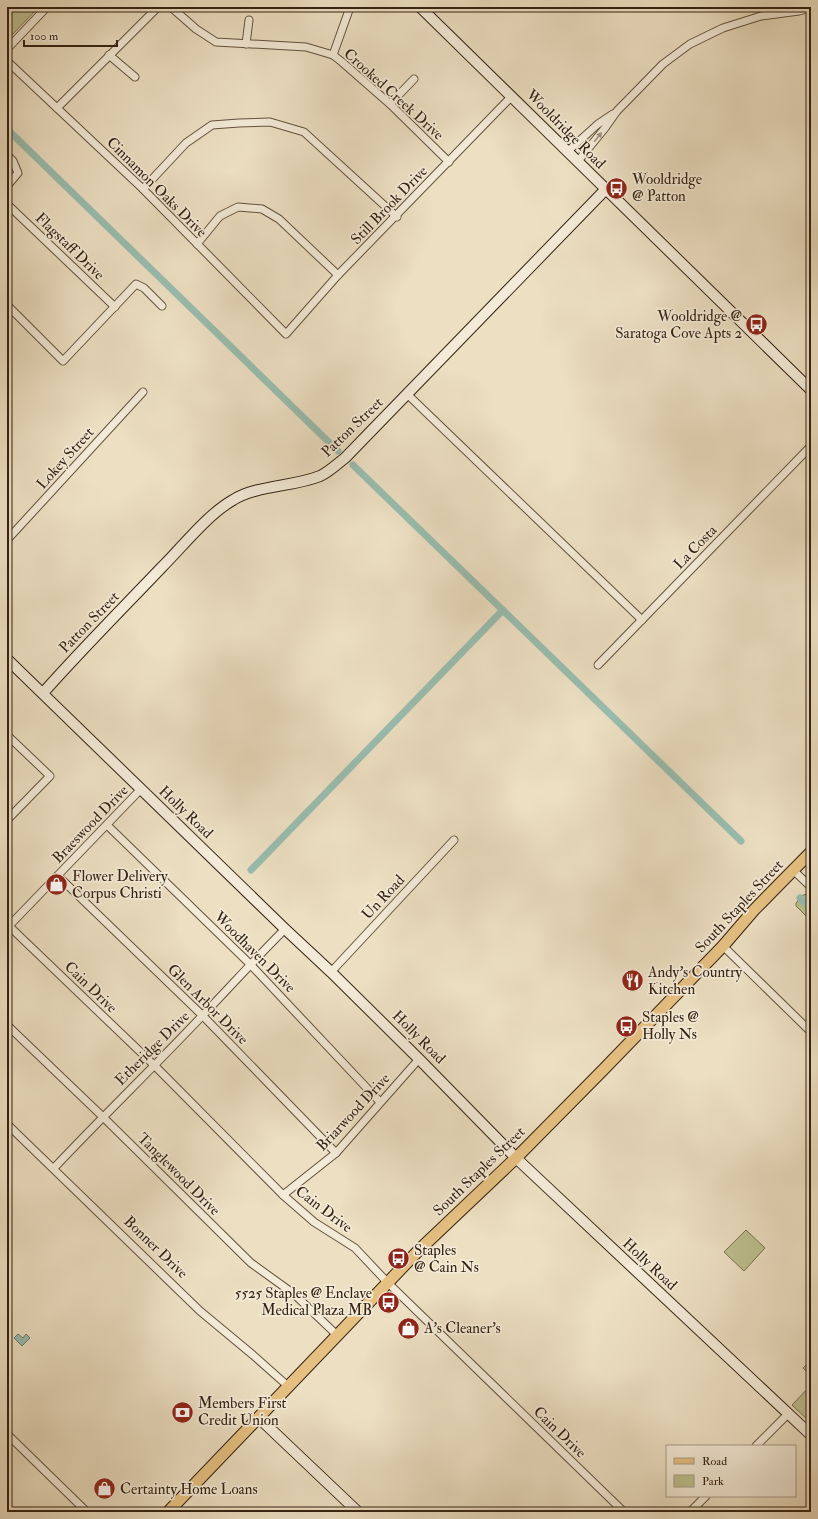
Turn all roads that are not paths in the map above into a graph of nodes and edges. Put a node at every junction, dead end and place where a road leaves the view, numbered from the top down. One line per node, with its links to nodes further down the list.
1 (47, 7): 11 (street)
2 (158, 7): 13 (street)
3 (171, 7): 10 (street, Crooked Creek Drive)
4 (420, 7): 17 (main road, Wooldridge Road)
5 (811, 8): 7 (street)
6 (349, 10): 12 (street)
7 (799, 11): 8 (street); 20 (street)
8 (811, 12)
9 (249, 20): 10 (street)
10 (246, 44): 12 (street, Crooked Creek Drive)
11 (7, 49)
12 (332, 55): 18 (street, Crooked Creek Drive)
13 (109, 56): 15 (street); 19 (street)
14 (7, 61): 19 (street, Cinnamon Oaks Drive)
15 (135, 77)
16 (414, 79): 18 (street)
17 (512, 96): 21 (main road, Wooldridge Road); 24 (street, Still Brook Drive)
18 (390, 104): 24 (street, Crooked Creek Drive)
19 (57, 108): 26 (street, Cinnamon Oaks Drive)
20 (617, 111): 21 (street); 23 (street, one-way to 20)
21 (568, 151): 23 (main road, Wooldridge Road)
22 (7, 155): 25 (street)
23 (578, 161): 27 (main road, Wooldridge Road)
24 (449, 162): 29 (street, Still Brook Drive)
25 (7, 186)
26 (143, 189): 29 (street); 30 (street, Cinnamon Oaks Drive)
27 (605, 190): 36 (main road, Wooldridge Road); 38 (main road, Patton Street)
28 (7, 204): 34 (street, Flagstaff Drive)
29 (397, 216): 31 (street, Still Brook Drive)
30 (197, 244): 31 (street); 35 (street, Cinnamon Oaks Drive)
31 (338, 275): 35 (street, Still Brook Drive)
32 (7, 305): 34 (street)
33 (162, 306): 34 (street)
34 (115, 307)
35 (286, 334)
36 (811, 390)
37 (142, 392): 40 (street, Lokey Street)
38 (407, 394): 41 (street); 44 (main road, Patton Street)
39 (811, 446): 41 (street, La Costa)
40 (7, 540)
41 (642, 620): 43 (street, La Costa)
42 (7, 659): 44 (main road, Holly Road)
43 (598, 665)
44 (43, 693): 46 (main road, Holly Road)
45 (7, 735): 47 (street)
46 (141, 789): 48 (street, Braeswood Drive); 55 (main road, Holly Road)
47 (7, 820)
48 (107, 825): 52 (street, Braeswood Drive); 57 (street, Woodhaven Drive)
49 (454, 840): 58 (street, Un Road)
50 (811, 852): 51 (main road, South Staples Street)
51 (793, 870): 53 (street); 56 (main road, South Staples Street)
52 (58, 876): 54 (street, Braeswood Drive); 59 (street, Glen Arbor Drive)
53 (811, 886)
54 (8, 927): 63 (street, Cain Drive)
55 (285, 930): 57 (street, Etheridge Drive); 58 (main road, Holly Road)
56 (723, 946): 61 (street); 68 (main road, South Staples Street)
57 (250, 964): 59 (street, Etheridge Drive); 64 (street, Woodhaven Drive)
58 (331, 972): 62 (main road, Holly Road)
59 (203, 1016): 63 (street, Etheridge Drive); 67 (street, Glen Arbor Drive)
60 (7, 1026): 65 (street, Tanglewood Drive)
61 (811, 1032)
62 (419, 1059): 64 (street, Briarwood Drive); 68 (main road, Holly Road)
63 (154, 1065): 65 (street, Etheridge Drive); 70 (street, Cain Drive)
64 (380, 1102): 67 (street, Briarwood Drive)
65 (102, 1116): 69 (street, Etheridge Drive); 72 (street, Tanglewood Drive)
66 (7, 1124): 69 (street, Bonner Drive)
67 (336, 1153): 70 (street, Briarwood Drive)
68 (516, 1158): 71 (main road, South Staples Street); 74 (main road, Holly Road)
69 (54, 1168): 73 (street, Bonner Drive)
70 (283, 1195): 71 (street, Cain Drive)
71 (388, 1283): 72 (main road, South Staples Street); 83 (street, Cain Drive)
72 (338, 1336): 73 (main road, South Staples Street)
73 (289, 1387): 75 (main road, South Staples Street)
74 (788, 1414): 77 (main road, Holly Road); 78 (street)
75 (259, 1418): 81 (main road, South Staples Street); 82 (main road)
76 (7, 1434): 80 (street)
77 (811, 1435)
78 (757, 1445)
79 (705, 1497): 84 (street)
80 (88, 1512)
81 (168, 1512)
82 (358, 1512)
83 (624, 1512)
84 (690, 1512)

